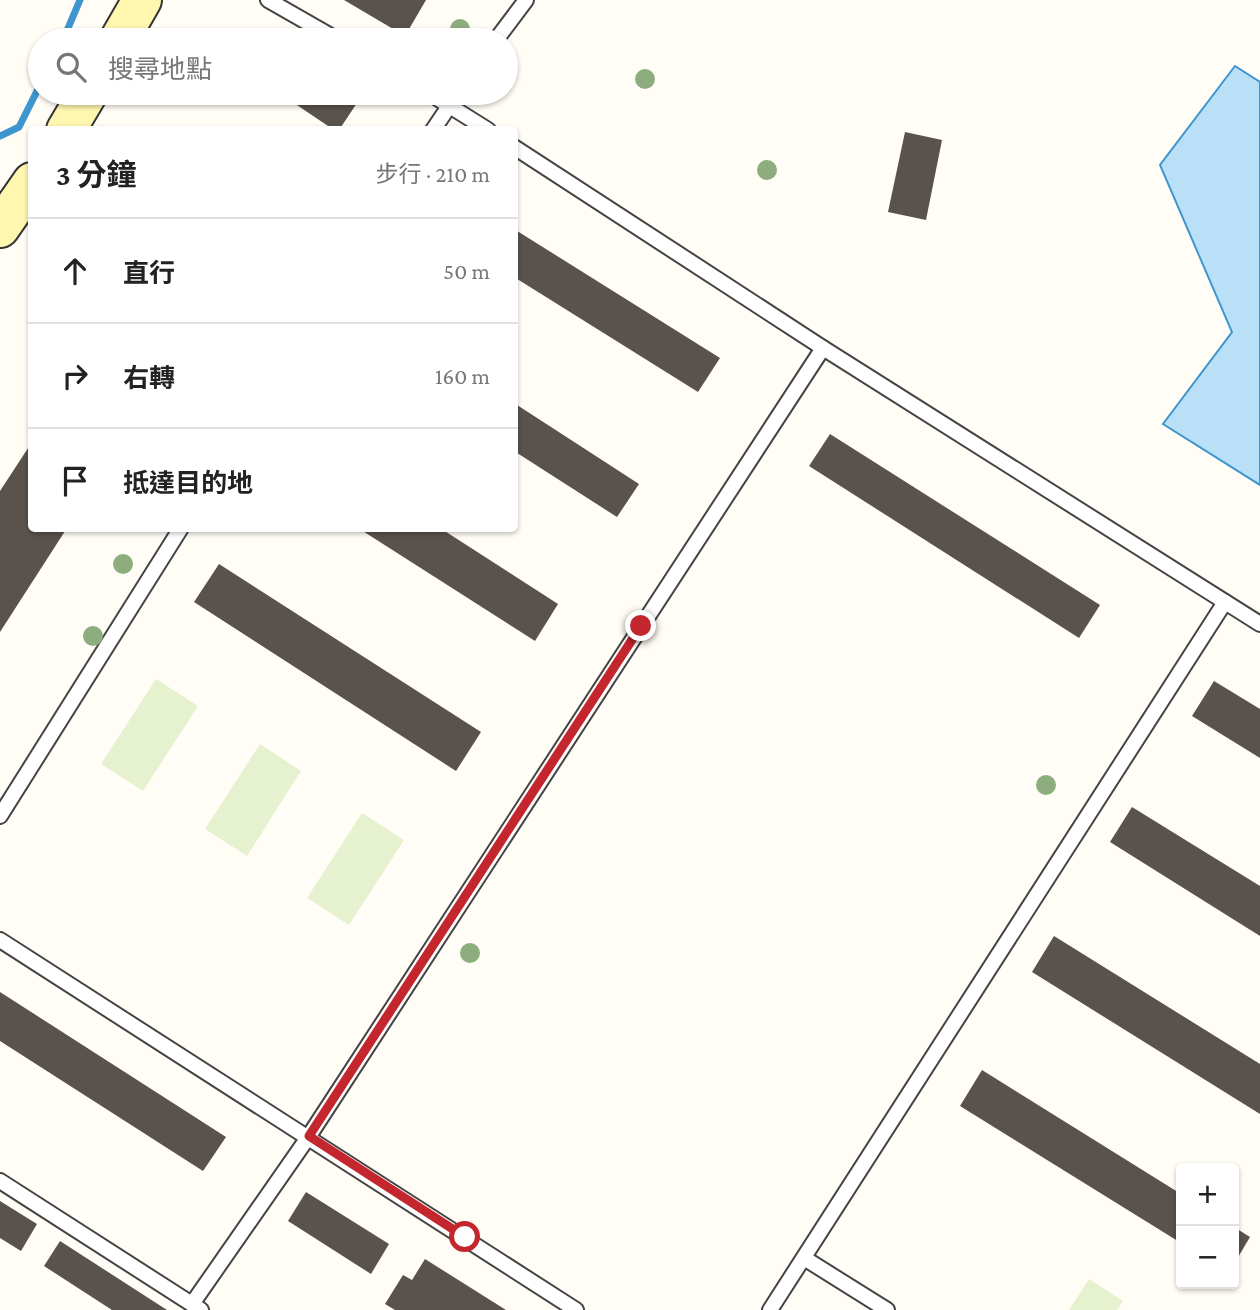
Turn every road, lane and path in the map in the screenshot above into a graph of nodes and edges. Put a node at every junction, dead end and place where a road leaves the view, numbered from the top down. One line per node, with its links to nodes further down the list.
1 (142, 0): 4 (main road)
2 (268, 0): 5 (lane)
3 (526, 0): 6 (lane)
4 (125, 28)
5 (317, 28)
6 (505, 28)
7 (81, 105): 10 (main road)
8 (450, 105): 11 (lane)
9 (461, 105): 12 (lane)
10 (68, 126)
11 (436, 126)
12 (484, 126)
13 (518, 150): 14 (lane)
14 (823, 348): 16 (lane); 20 (lane)
15 (178, 532): 18 (lane)
16 (1225, 602): 17 (lane); 22 (lane)
17 (1260, 624)
18 (0, 816)
19 (0, 940): 20 (lane)
20 (309, 1136): 23 (lane); 24 (lane)
21 (0, 1181): 23 (lane)
22 (804, 1258): 25 (lane); 26 (lane)
23 (197, 1307)
24 (576, 1310)
25 (770, 1310)
26 (887, 1310)

